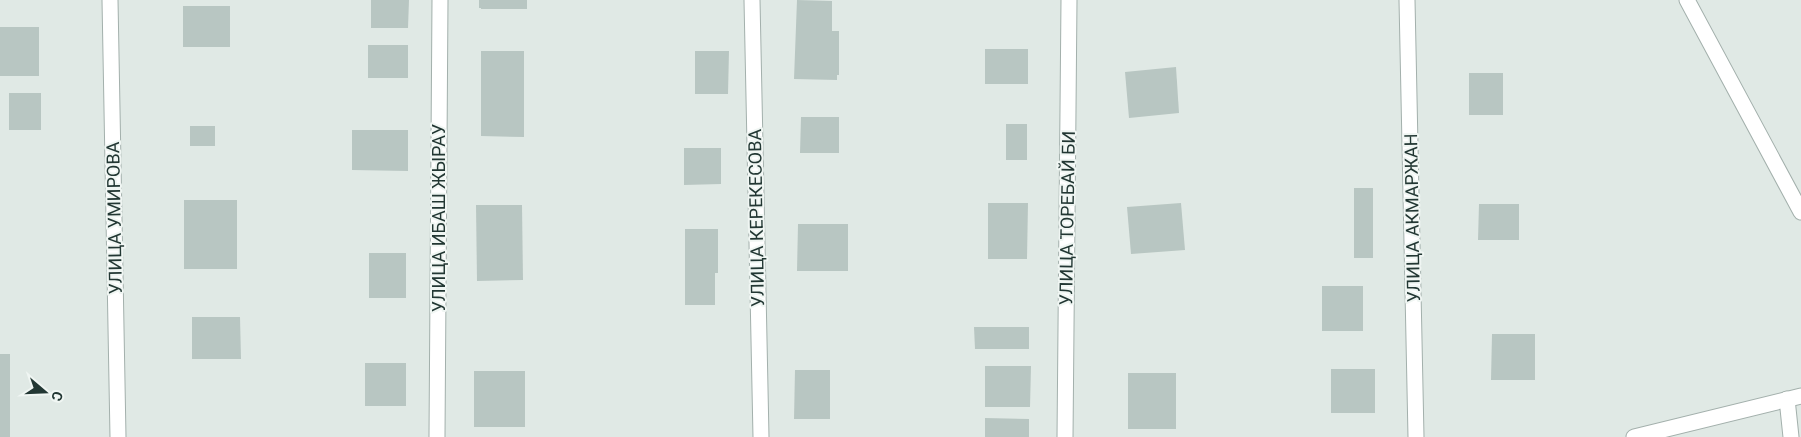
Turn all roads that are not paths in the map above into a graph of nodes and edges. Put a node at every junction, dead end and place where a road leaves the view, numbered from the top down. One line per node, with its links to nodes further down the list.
1 (110, 0): 9 (street, УЛИЦА УМИРОВА)
2 (440, 0): 10 (street, УЛИЦА ИБАШ ЖЫРАУ)
3 (752, 0): 11 (street, УЛИЦА КЕРЕКЕСОВА)
4 (1069, 0): 12 (street, УЛИЦА ТОРЕБАЙ БИ)
5 (1407, 0): 13 (street, УЛИЦА АКМАРЖАН)
6 (1687, 0): 7 (street)
7 (1801, 212)
8 (1794, 398): 14 (street); 15 (street)
9 (118, 437)
10 (437, 437)
11 (761, 437)
12 (1065, 437)
13 (1416, 437)
14 (1634, 437)
15 (1791, 437)

